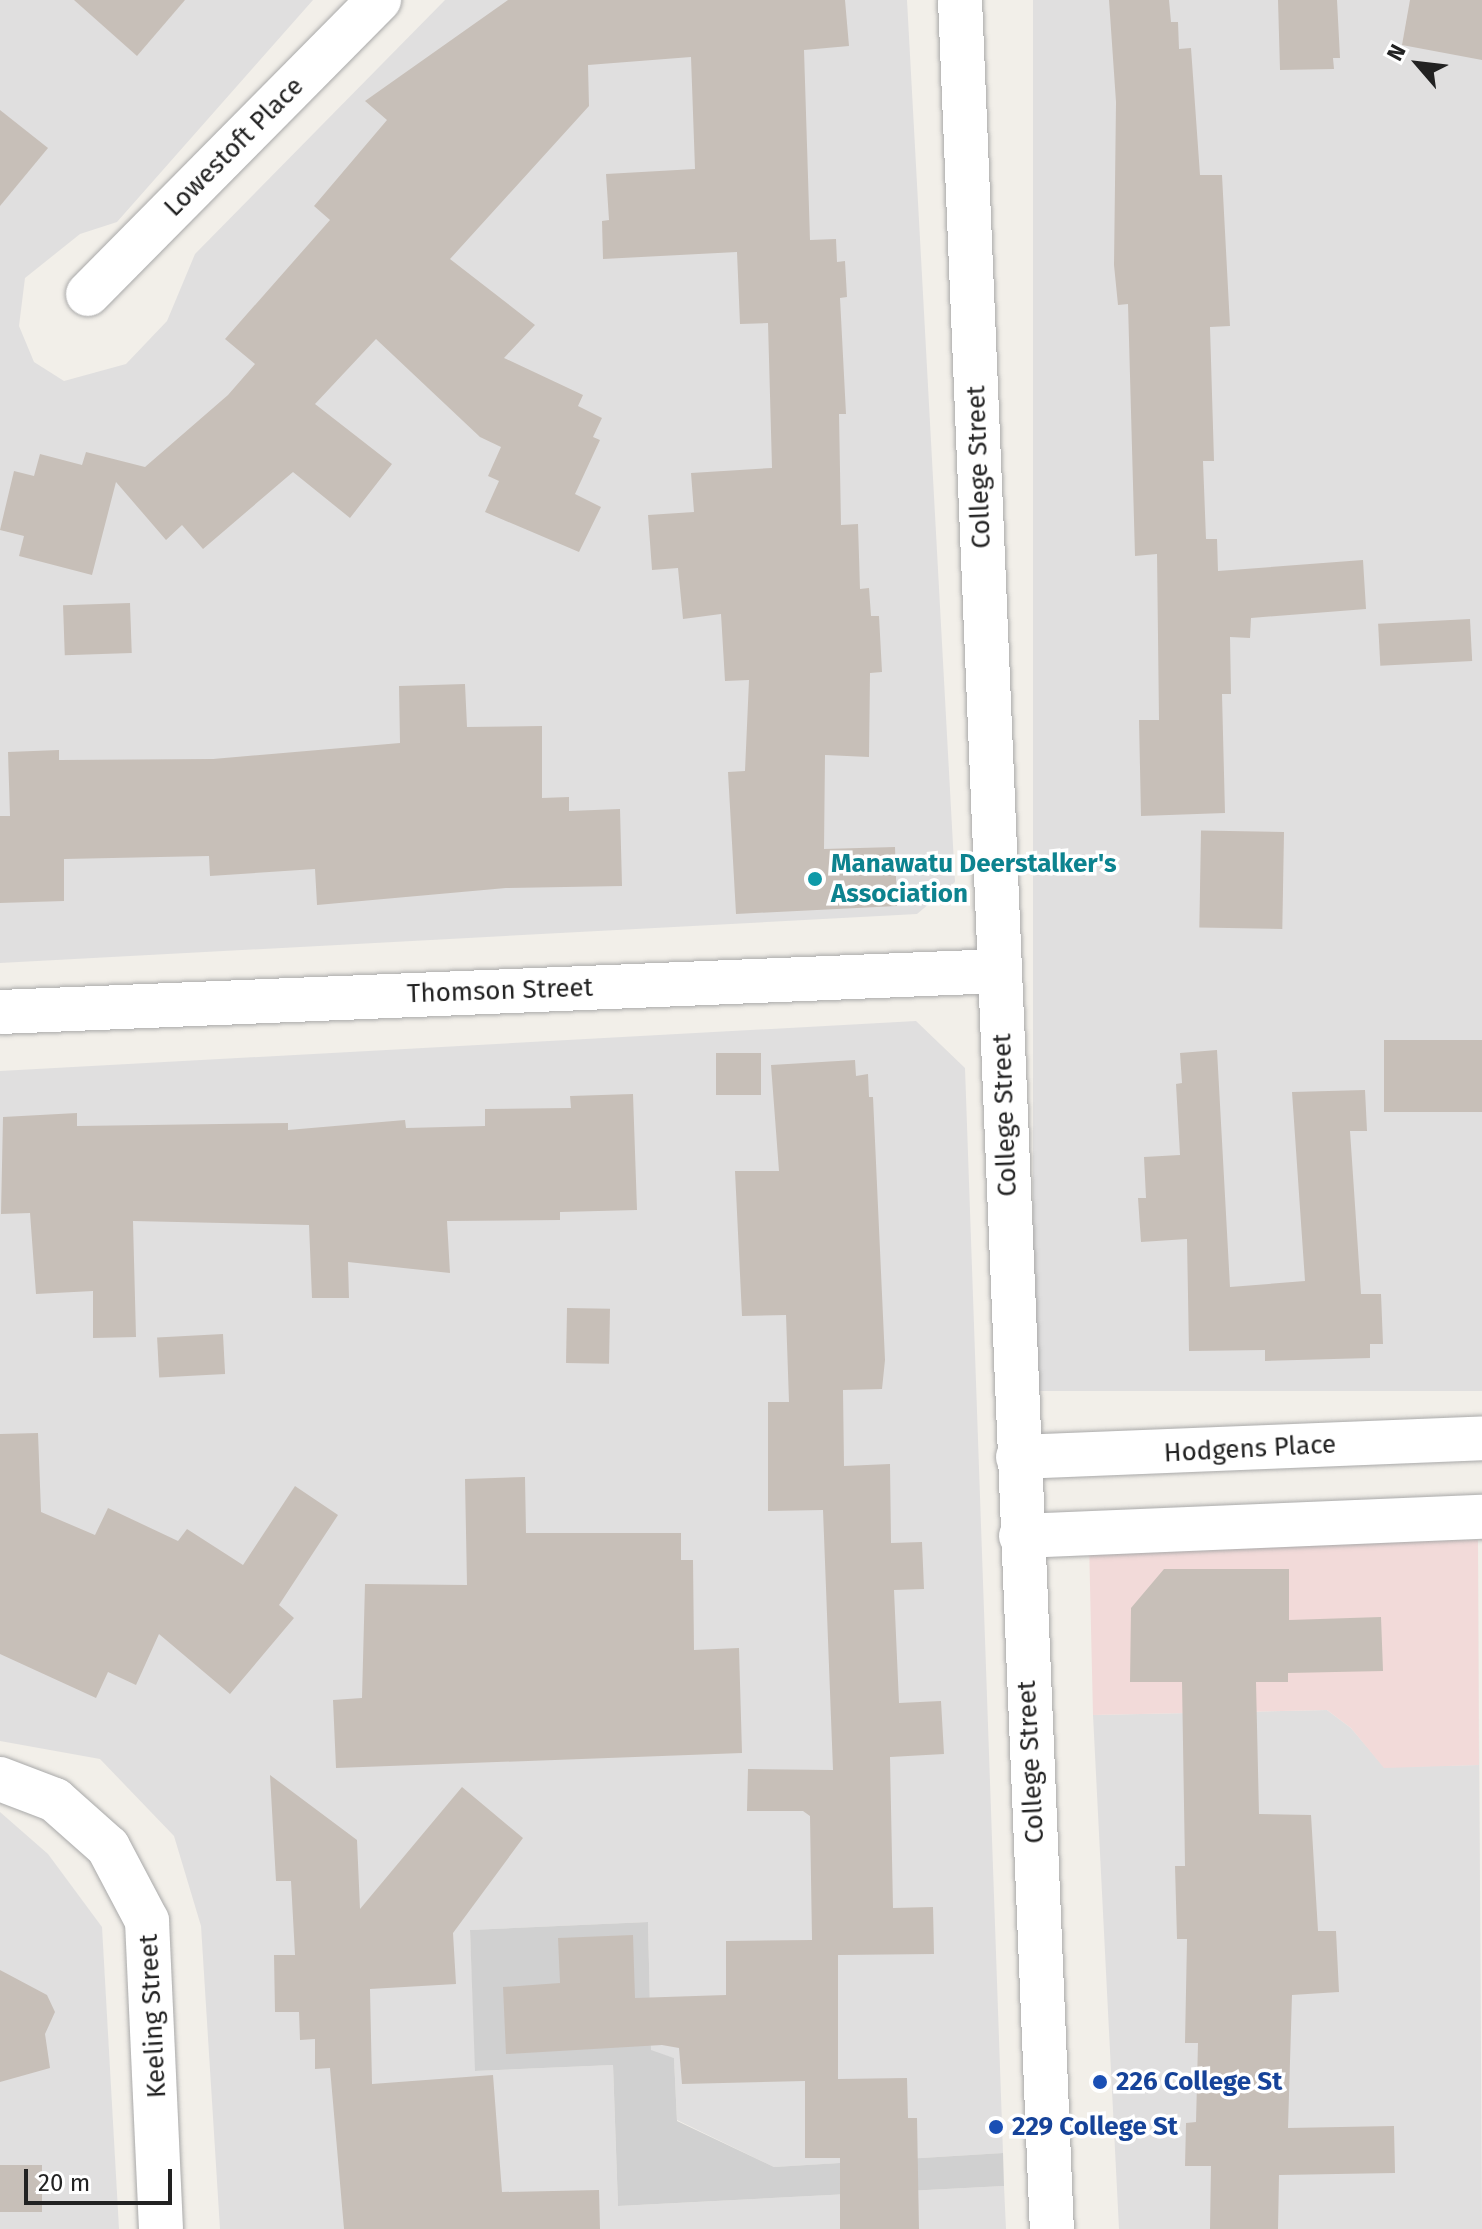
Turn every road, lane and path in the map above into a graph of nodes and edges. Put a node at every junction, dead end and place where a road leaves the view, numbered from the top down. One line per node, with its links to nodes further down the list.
1 (379, 0): 3 (street, Lowestoft Place)
2 (960, 0): 4 (street, College Street)
3 (88, 294)
4 (999, 971): 5 (street, Thomson Street); 7 (street, College Street)
5 (0, 1012)
6 (1482, 1438): 7 (street, Hodgens Place)
7 (1018, 1457): 9 (street, College Street)
8 (1482, 1517): 9 (street)
9 (1021, 1536): 12 (street, College Street)
10 (0, 1779): 11 (street, Keeling Street)
11 (161, 2229)
12 (1052, 2229)

